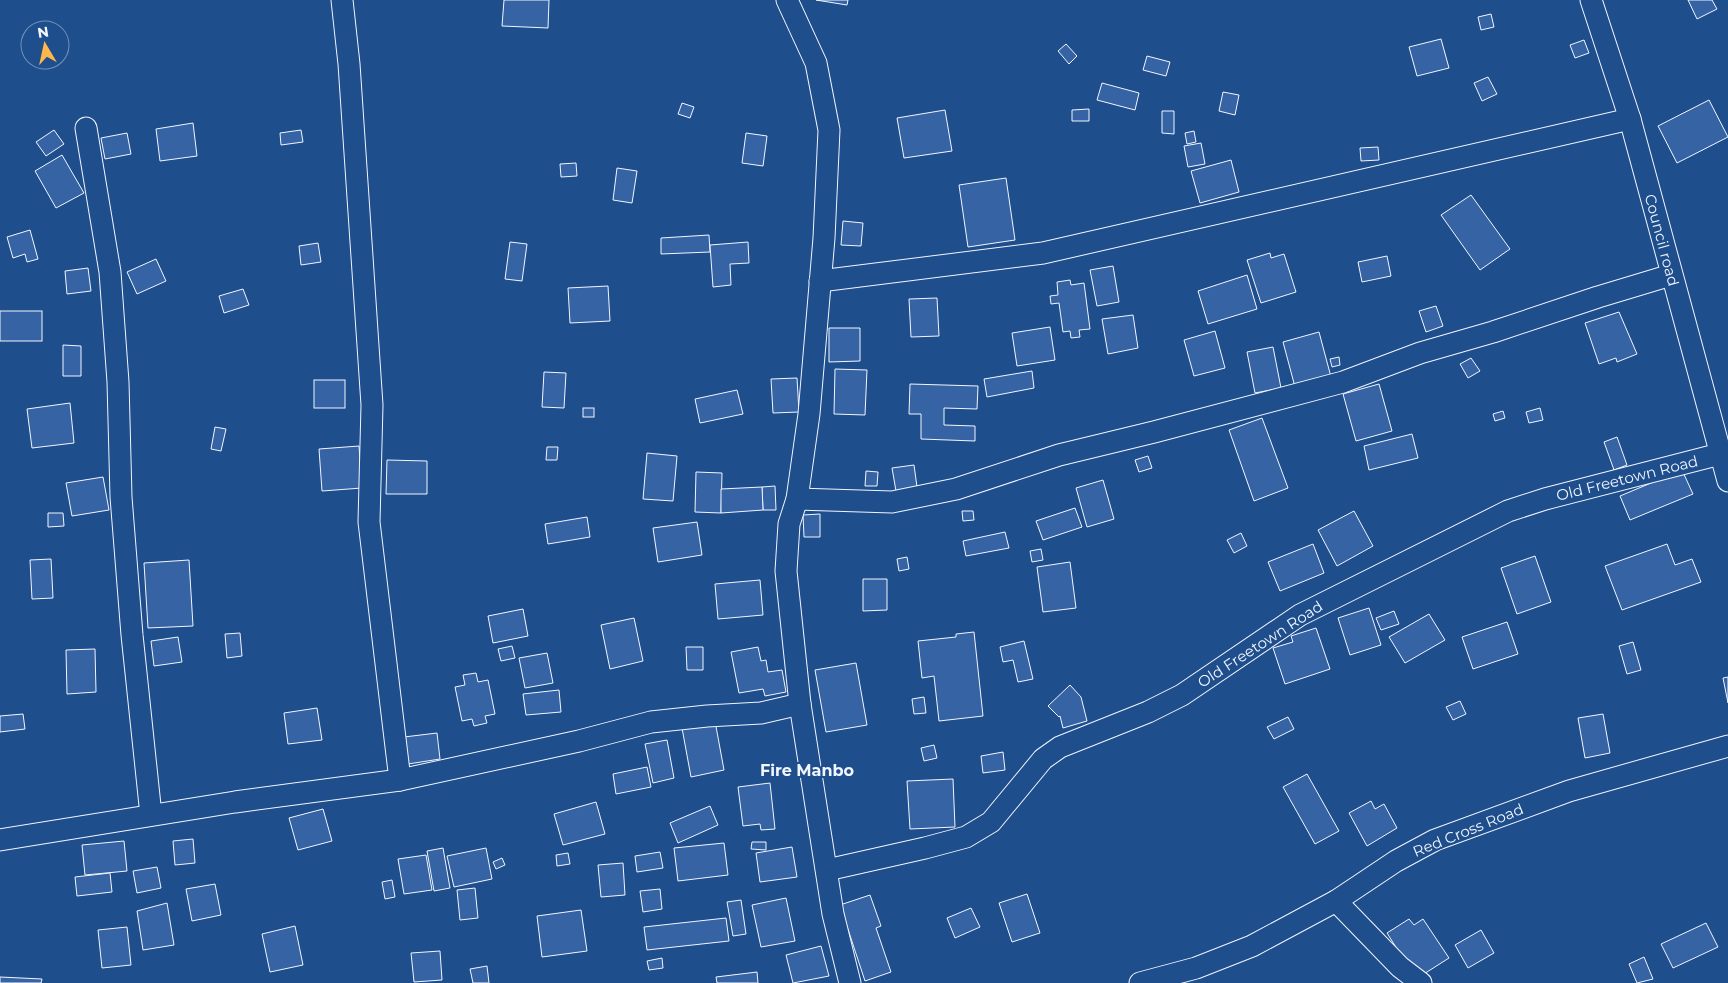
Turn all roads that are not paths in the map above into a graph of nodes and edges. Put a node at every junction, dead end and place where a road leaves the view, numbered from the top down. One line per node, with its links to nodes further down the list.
1 (342, 0): 13 (street)
2 (787, 0): 7 (street)
3 (1591, 0): 4 (street, Council road)
4 (1630, 119): 6 (street, Council road); 7 (street)
5 (86, 128): 14 (street)
6 (1671, 275): 8 (street, Council road); 10 (street)
7 (820, 281): 10 (street)
8 (1720, 454): 9 (street, Council road); 16 (street, Old Freetown Road)
9 (1728, 482)
10 (797, 499): 11 (street)
11 (800, 704): 13 (street); 16 (street)
12 (1728, 746): 17 (street, Red Cross Road)
13 (400, 780): 14 (street)
14 (152, 815): 15 (street)
15 (0, 840)
16 (827, 870): 18 (street)
17 (1336, 901): 19 (street, Red Cross Road); 20 (street)
18 (850, 983)
19 (1140, 983)
20 (1421, 983)

